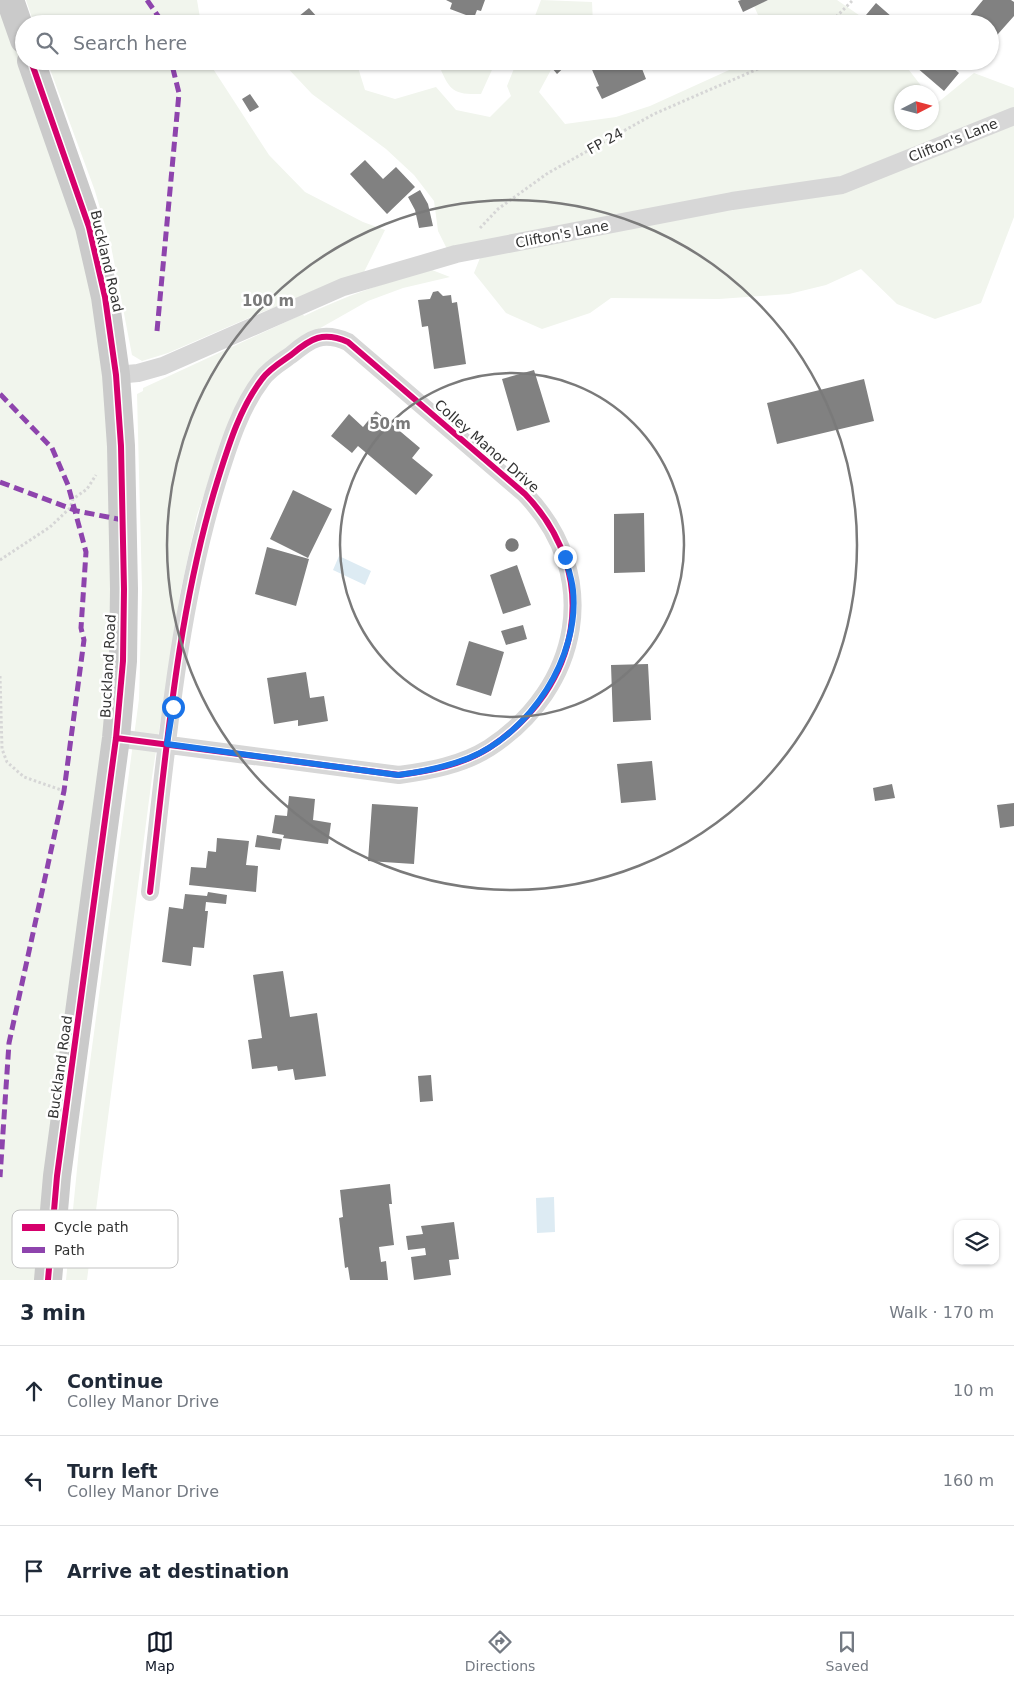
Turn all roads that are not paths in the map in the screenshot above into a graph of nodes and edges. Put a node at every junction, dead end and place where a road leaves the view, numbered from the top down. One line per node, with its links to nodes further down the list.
1 (10, 0): 2 (main road)
2 (15, 15)
3 (34, 70): 5 (main road, Buckland Road)
4 (1014, 116): 5 (street, Clifton's Lane)
5 (116, 375): 6 (main road, Buckland Road)
6 (116, 738): 7 (street, Colley Manor Drive); 9 (main road, Buckland Road)
7 (167, 744): 7 (street, Colley Manor Drive); 8 (street, Colley Manor Drive)
8 (150, 892)
9 (54, 1210)

